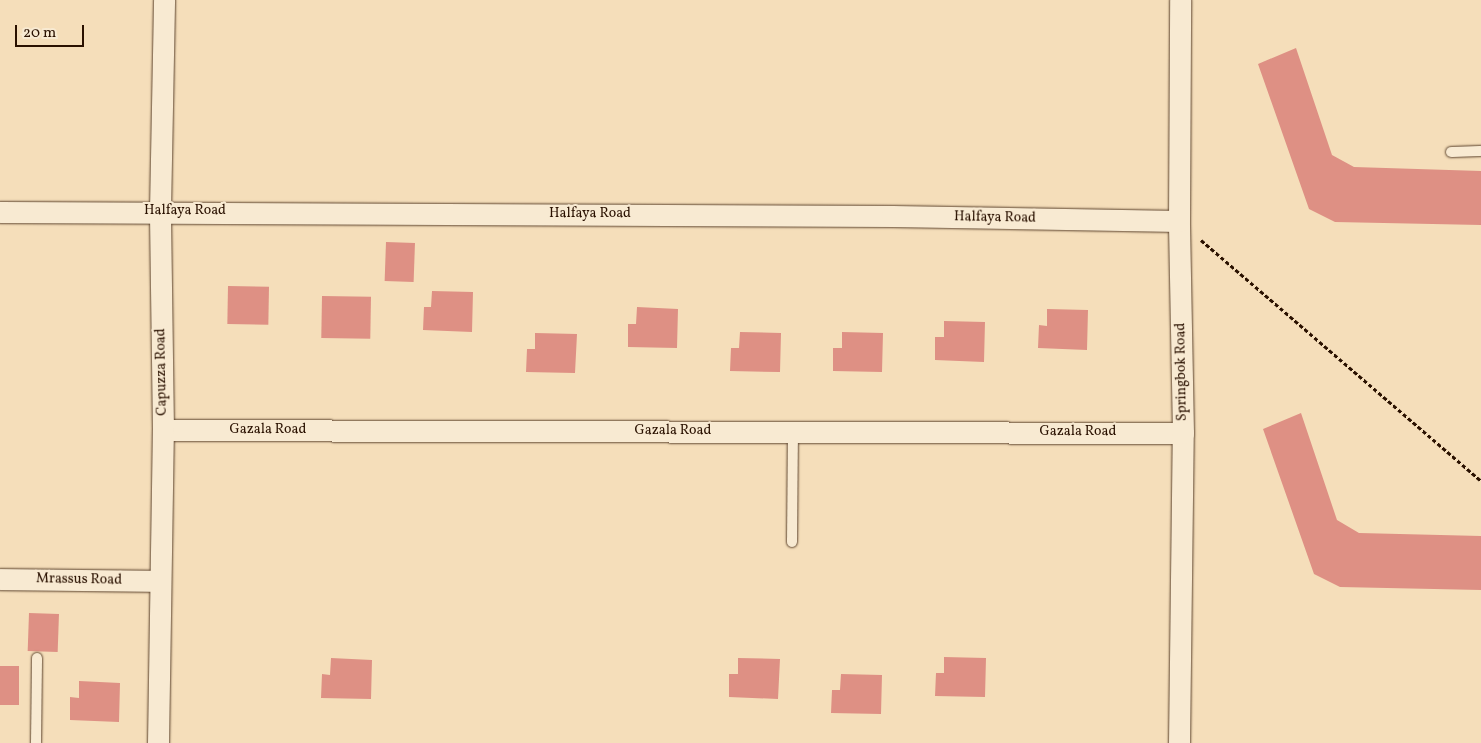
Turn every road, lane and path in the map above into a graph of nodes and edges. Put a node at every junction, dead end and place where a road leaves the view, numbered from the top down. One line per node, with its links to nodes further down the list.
1 (164, 0): 5 (street, Capuzza Road)
2 (1180, 0): 7 (street, Springbok Road)
3 (1481, 151): 4 (lane)
4 (1451, 152)
5 (160, 211): 6 (street, Halfaya Road); 7 (street, Halfaya Road); 8 (street, Capuzza Road)
6 (0, 212)
7 (1180, 221): 10 (street, Springbok Road); 11 (path)
8 (163, 430): 9 (street, Gazala Road); 14 (street, Capuzza Road)
9 (793, 432): 10 (street, Gazala Road); 12 (lane)
10 (1183, 433): 18 (street, Springbok Road)
11 (1481, 481)
12 (792, 542)
13 (0, 579): 14 (street, Mrassus Road)
14 (159, 581): 17 (street, Capuzza Road)
15 (37, 658): 16 (lane)
16 (36, 743)
17 (158, 743)
18 (1179, 743)

